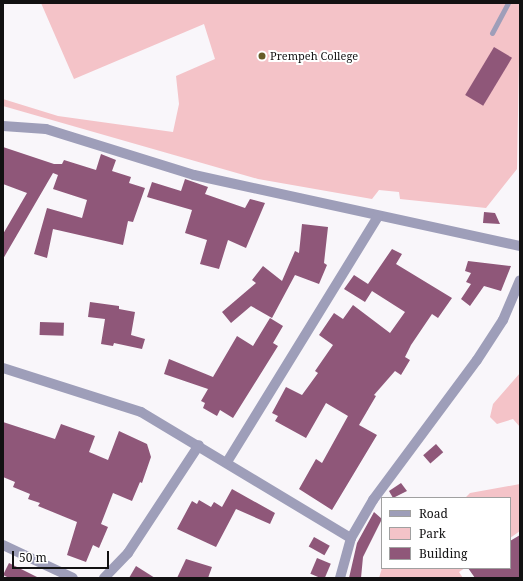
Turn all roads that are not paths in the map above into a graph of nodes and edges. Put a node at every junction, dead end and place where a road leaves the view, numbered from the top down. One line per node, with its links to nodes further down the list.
1 (508, 3): 2 (lane)
2 (492, 33)
3 (3, 126): 4 (street)
4 (378, 217): 5 (street); 9 (street)
5 (520, 246)
6 (520, 280): 10 (street)
7 (3, 368): 8 (street)
8 (199, 445): 9 (street); 13 (street)
9 (227, 462): 10 (street)
10 (351, 538): 14 (street)
11 (3, 545): 12 (street)
12 (73, 578)
13 (104, 578)
14 (340, 578)

